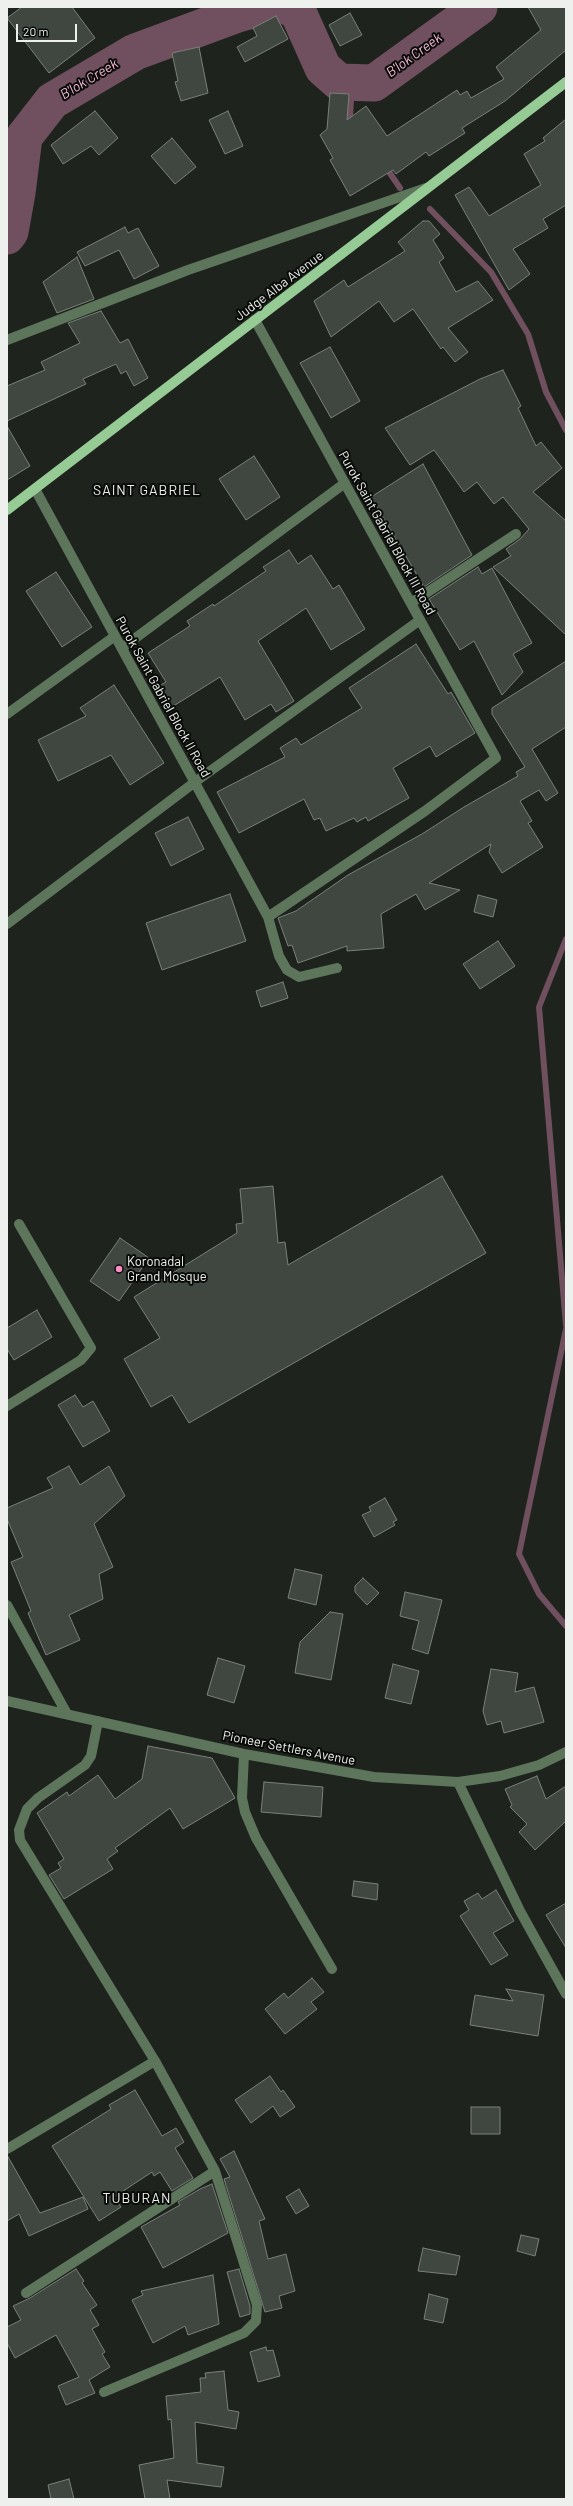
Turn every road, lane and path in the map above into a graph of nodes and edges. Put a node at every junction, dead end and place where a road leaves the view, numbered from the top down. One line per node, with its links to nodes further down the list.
1 (566, 82): 2 (main road, Judge Alba Avenue)
2 (428, 187): 3 (main road, Judge Alba Avenue); 4 (street)
3 (255, 320): 5 (street, Purok Saint Gabriel Block III Road); 6 (main road, Judge Alba Avenue)
4 (7, 340)
5 (345, 483): 9 (street, Purok Saint Gabriel Block III Road); 12 (street)
6 (35, 489): 7 (main road, Judge Alba Avenue); 11 (street, Purok Saint Gabriel Block II Road)
7 (7, 510)
8 (516, 534): 9 (street)
9 (411, 603): 10 (street, Purok Saint Gabriel Block III Road)
10 (420, 620): 14 (street); 15 (street, Purok Saint Gabriel Block III Road)
11 (115, 636): 12 (street, Purok Saint Gabriel Block II Road); 13 (street)
12 (122, 648): 14 (street, Purok Saint Gabriel Block II Road)
13 (7, 714)
14 (195, 782): 15 (street, Purok Saint Gabriel Block II Road); 16 (street)
15 (268, 918): 17 (street, Purok Saint Gabriel Block II Road)
16 (7, 924)
17 (337, 968)
18 (19, 1224): 19 (street)
19 (7, 1406)
20 (7, 1605): 22 (street)
21 (7, 1701): 22 (street, Pioneer Settlers Avenue)
22 (67, 1714): 23 (street, Pioneer Settlers Avenue)
23 (98, 1721): 25 (street, Pioneer Settlers Avenue); 29 (street)
24 (566, 1752): 26 (street, Pioneer Settlers Avenue)
25 (244, 1754): 26 (street, Pioneer Settlers Avenue); 27 (street)
26 (458, 1782): 28 (street)
27 (332, 1969)
28 (566, 1994)
29 (155, 2060): 30 (street); 31 (street)
30 (7, 2149)
31 (215, 2171): 32 (street); 33 (street)
32 (26, 2293)
33 (104, 2392)

